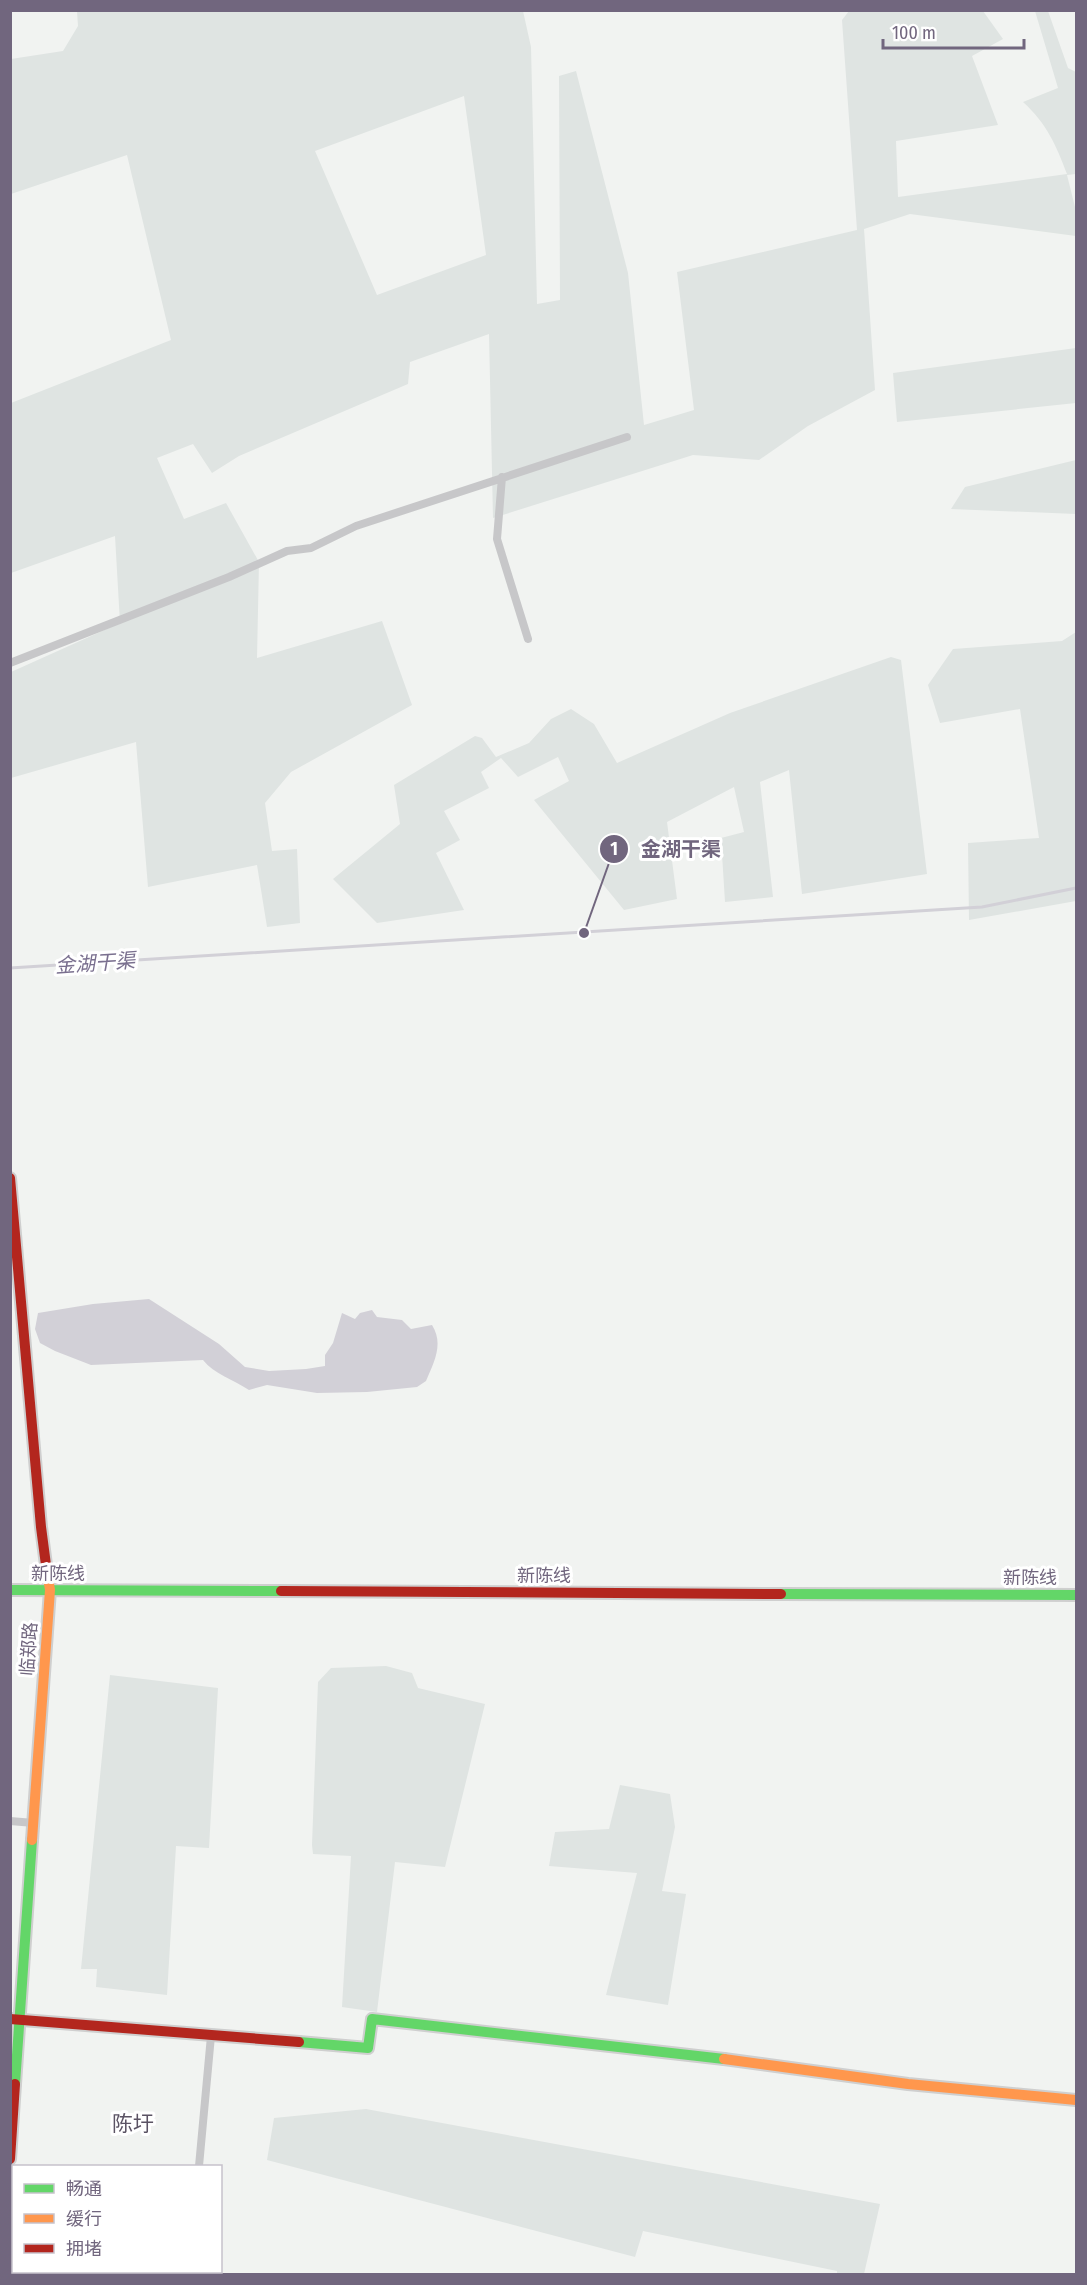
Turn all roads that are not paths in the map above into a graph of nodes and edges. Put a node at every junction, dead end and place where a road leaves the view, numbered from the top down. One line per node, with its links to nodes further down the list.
1 (627, 437): 2 (street)
2 (501, 477): 3 (street); 4 (street)
3 (528, 639)
4 (10, 663)
5 (10, 1179): 7 (street, 临郑路)
6 (10, 1590): 7 (street, 新陈线)
7 (50, 1590): 8 (street, 新陈线); 10 (street, 临郑路)
8 (1077, 1595)
9 (10, 1821): 10 (street)
10 (34, 1823): 11 (street, 临郑路)
11 (16, 2020): 12 (street); 14 (street, 临郑路)
12 (211, 2036): 13 (street); 15 (street)
13 (1077, 2100)
14 (10, 2159)
15 (199, 2165)

